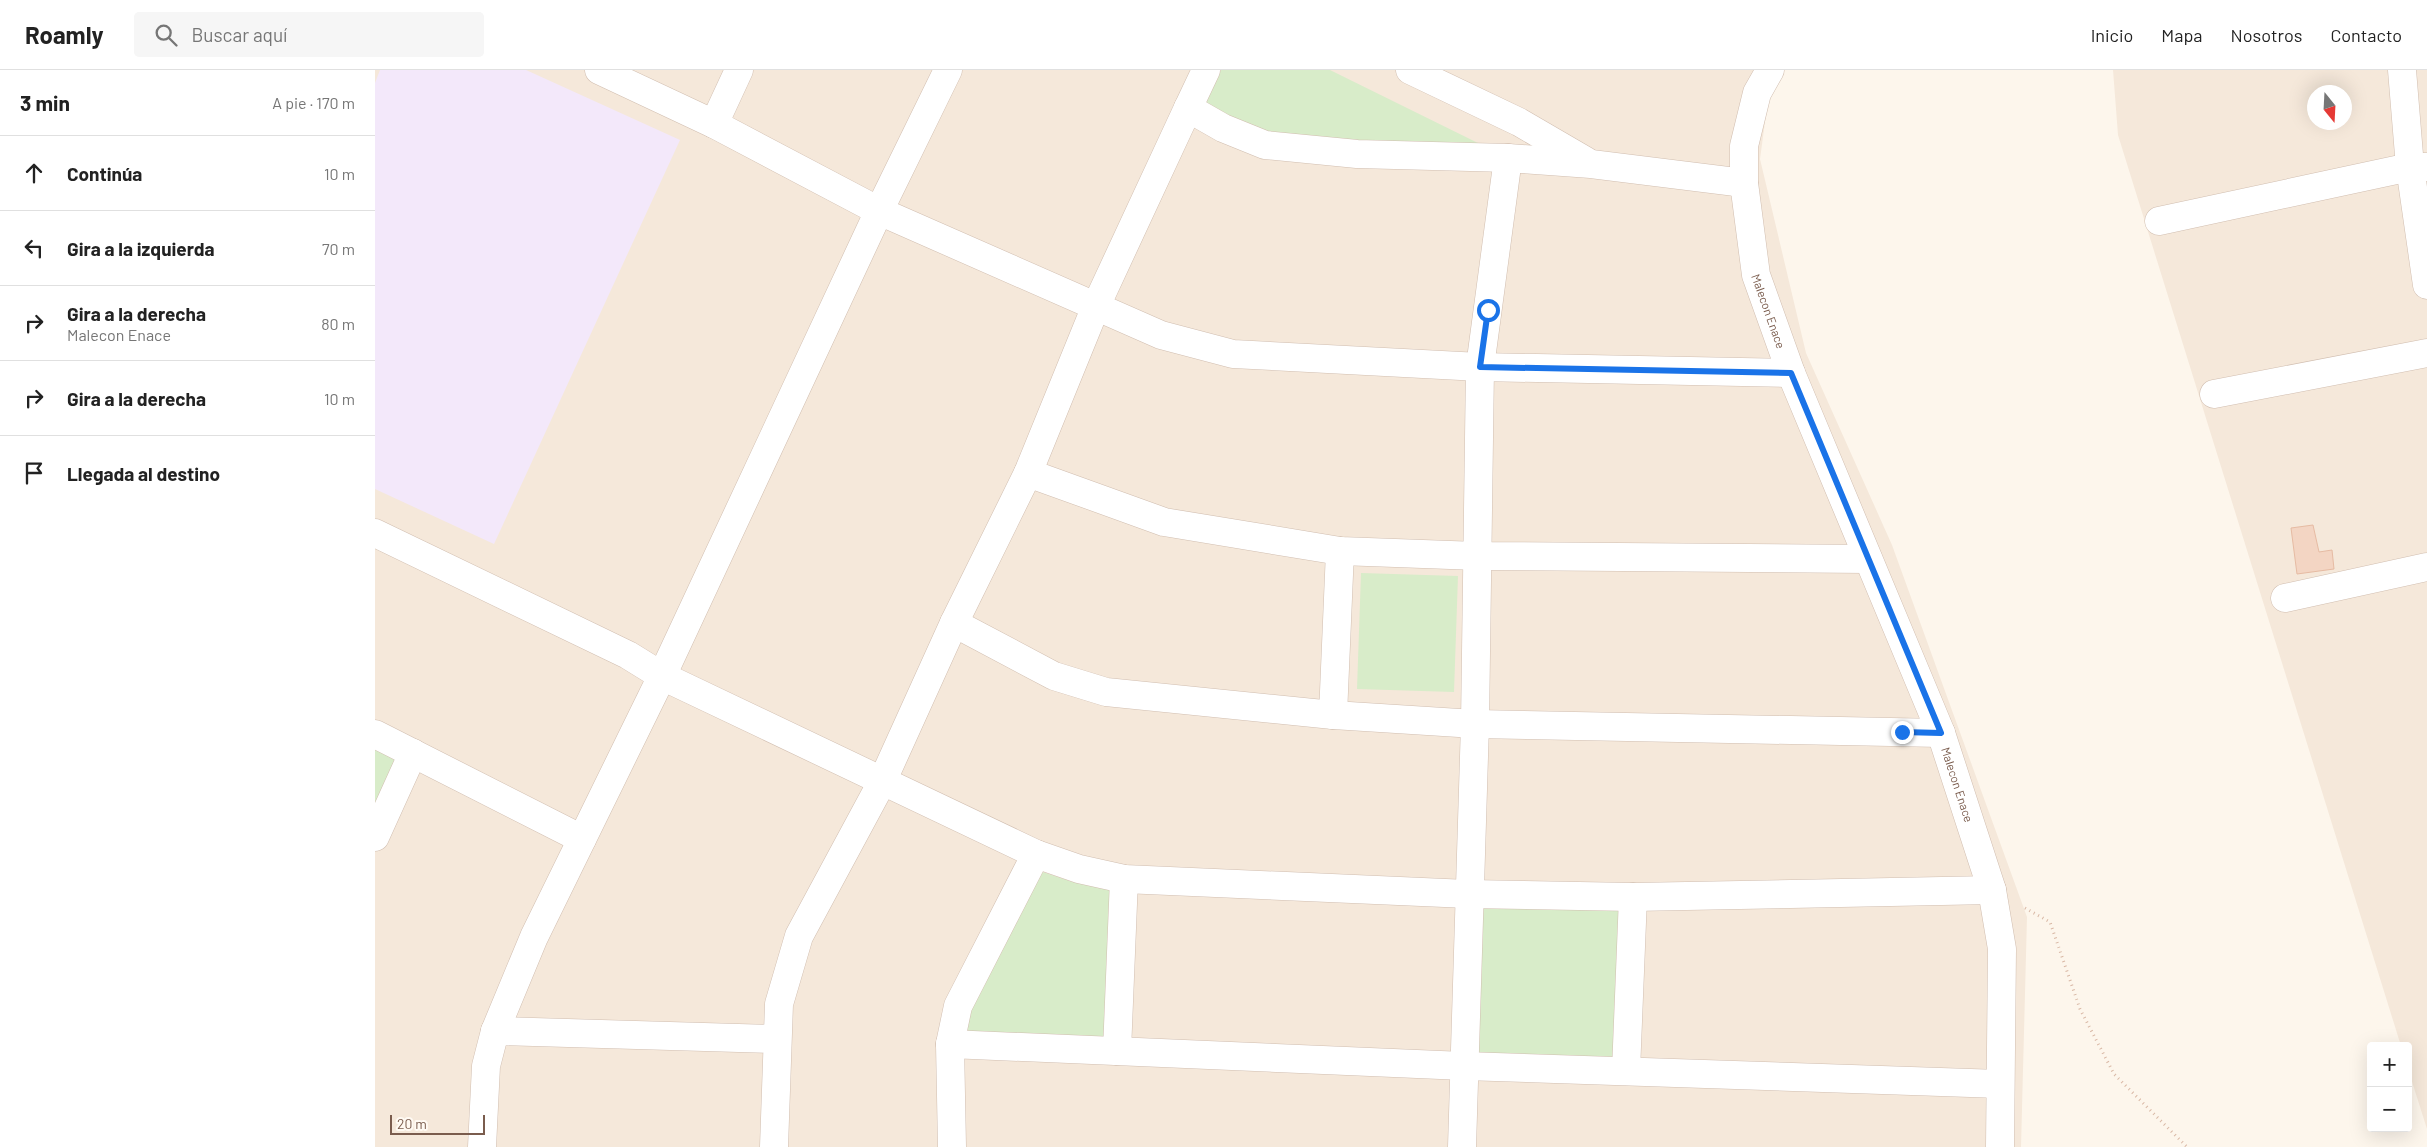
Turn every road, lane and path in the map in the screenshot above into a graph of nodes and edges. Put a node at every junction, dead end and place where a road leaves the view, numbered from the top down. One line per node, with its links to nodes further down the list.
1 (599, 70): 9 (street)
2 (739, 70): 9 (street)
3 (948, 70): 14 (street)
4 (1207, 70): 8 (street)
5 (1410, 70): 11 (street)
6 (1770, 70): 13 (street, Malecon Enace)
7 (2402, 70): 12 (street)
8 (1188, 108): 10 (street); 17 (street)
9 (714, 124): 14 (street)
10 (1508, 158): 11 (street); 19 (street)
11 (1591, 164): 13 (street)
12 (2419, 167): 15 (street); 16 (street)
13 (1744, 183): 20 (street, Malecon Enace)
14 (879, 211): 17 (street); 30 (street)
15 (2159, 221)
16 (2427, 285)
17 (1096, 306): 19 (street); 22 (street)
18 (2427, 353): 21 (street)
19 (1480, 367): 20 (street); 25 (street)
20 (1791, 373): 26 (street, Malecon Enace)
21 (2215, 394)
22 (1028, 473): 24 (street); 29 (street)
23 (375, 533): 30 (street)
24 (1340, 551): 25 (street); 31 (street)
25 (1478, 556): 26 (street); 32 (street)
26 (1868, 559): 33 (street, Malecon Enace)
27 (2427, 567): 28 (street)
28 (2285, 598)
29 (954, 623): 31 (street); 36 (street)
30 (662, 676): 36 (street); 38 (street)
31 (1333, 715): 32 (street)
32 (1475, 724): 33 (street); 42 (street)
33 (1941, 733): 41 (street, Malecon Enace)
34 (375, 734): 35 (street)
35 (413, 753): 37 (street); 38 (street)
36 (882, 782): 39 (street); 45 (street)
37 (375, 837)
38 (582, 839): 44 (street)
39 (1036, 854): 40 (street); 46 (street)
40 (1124, 879): 42 (street); 47 (street)
41 (1992, 890): 43 (street); 50 (street, Malecon Enace); 56 (path)
42 (1468, 894): 43 (street); 48 (street)
43 (1633, 897): 49 (street)
44 (495, 1031): 45 (street); 51 (street)
45 (777, 1039): 52 (street)
46 (951, 1044): 47 (street); 53 (street)
47 (1117, 1051): 48 (street)
48 (1464, 1066): 49 (street); 54 (street)
49 (1626, 1071): 50 (street)
50 (2000, 1084): 55 (street, Malecon Enace)
51 (482, 1147)
52 (774, 1147)
53 (951, 1147)
54 (1462, 1147)
55 (2000, 1147)
56 (2187, 1147)

